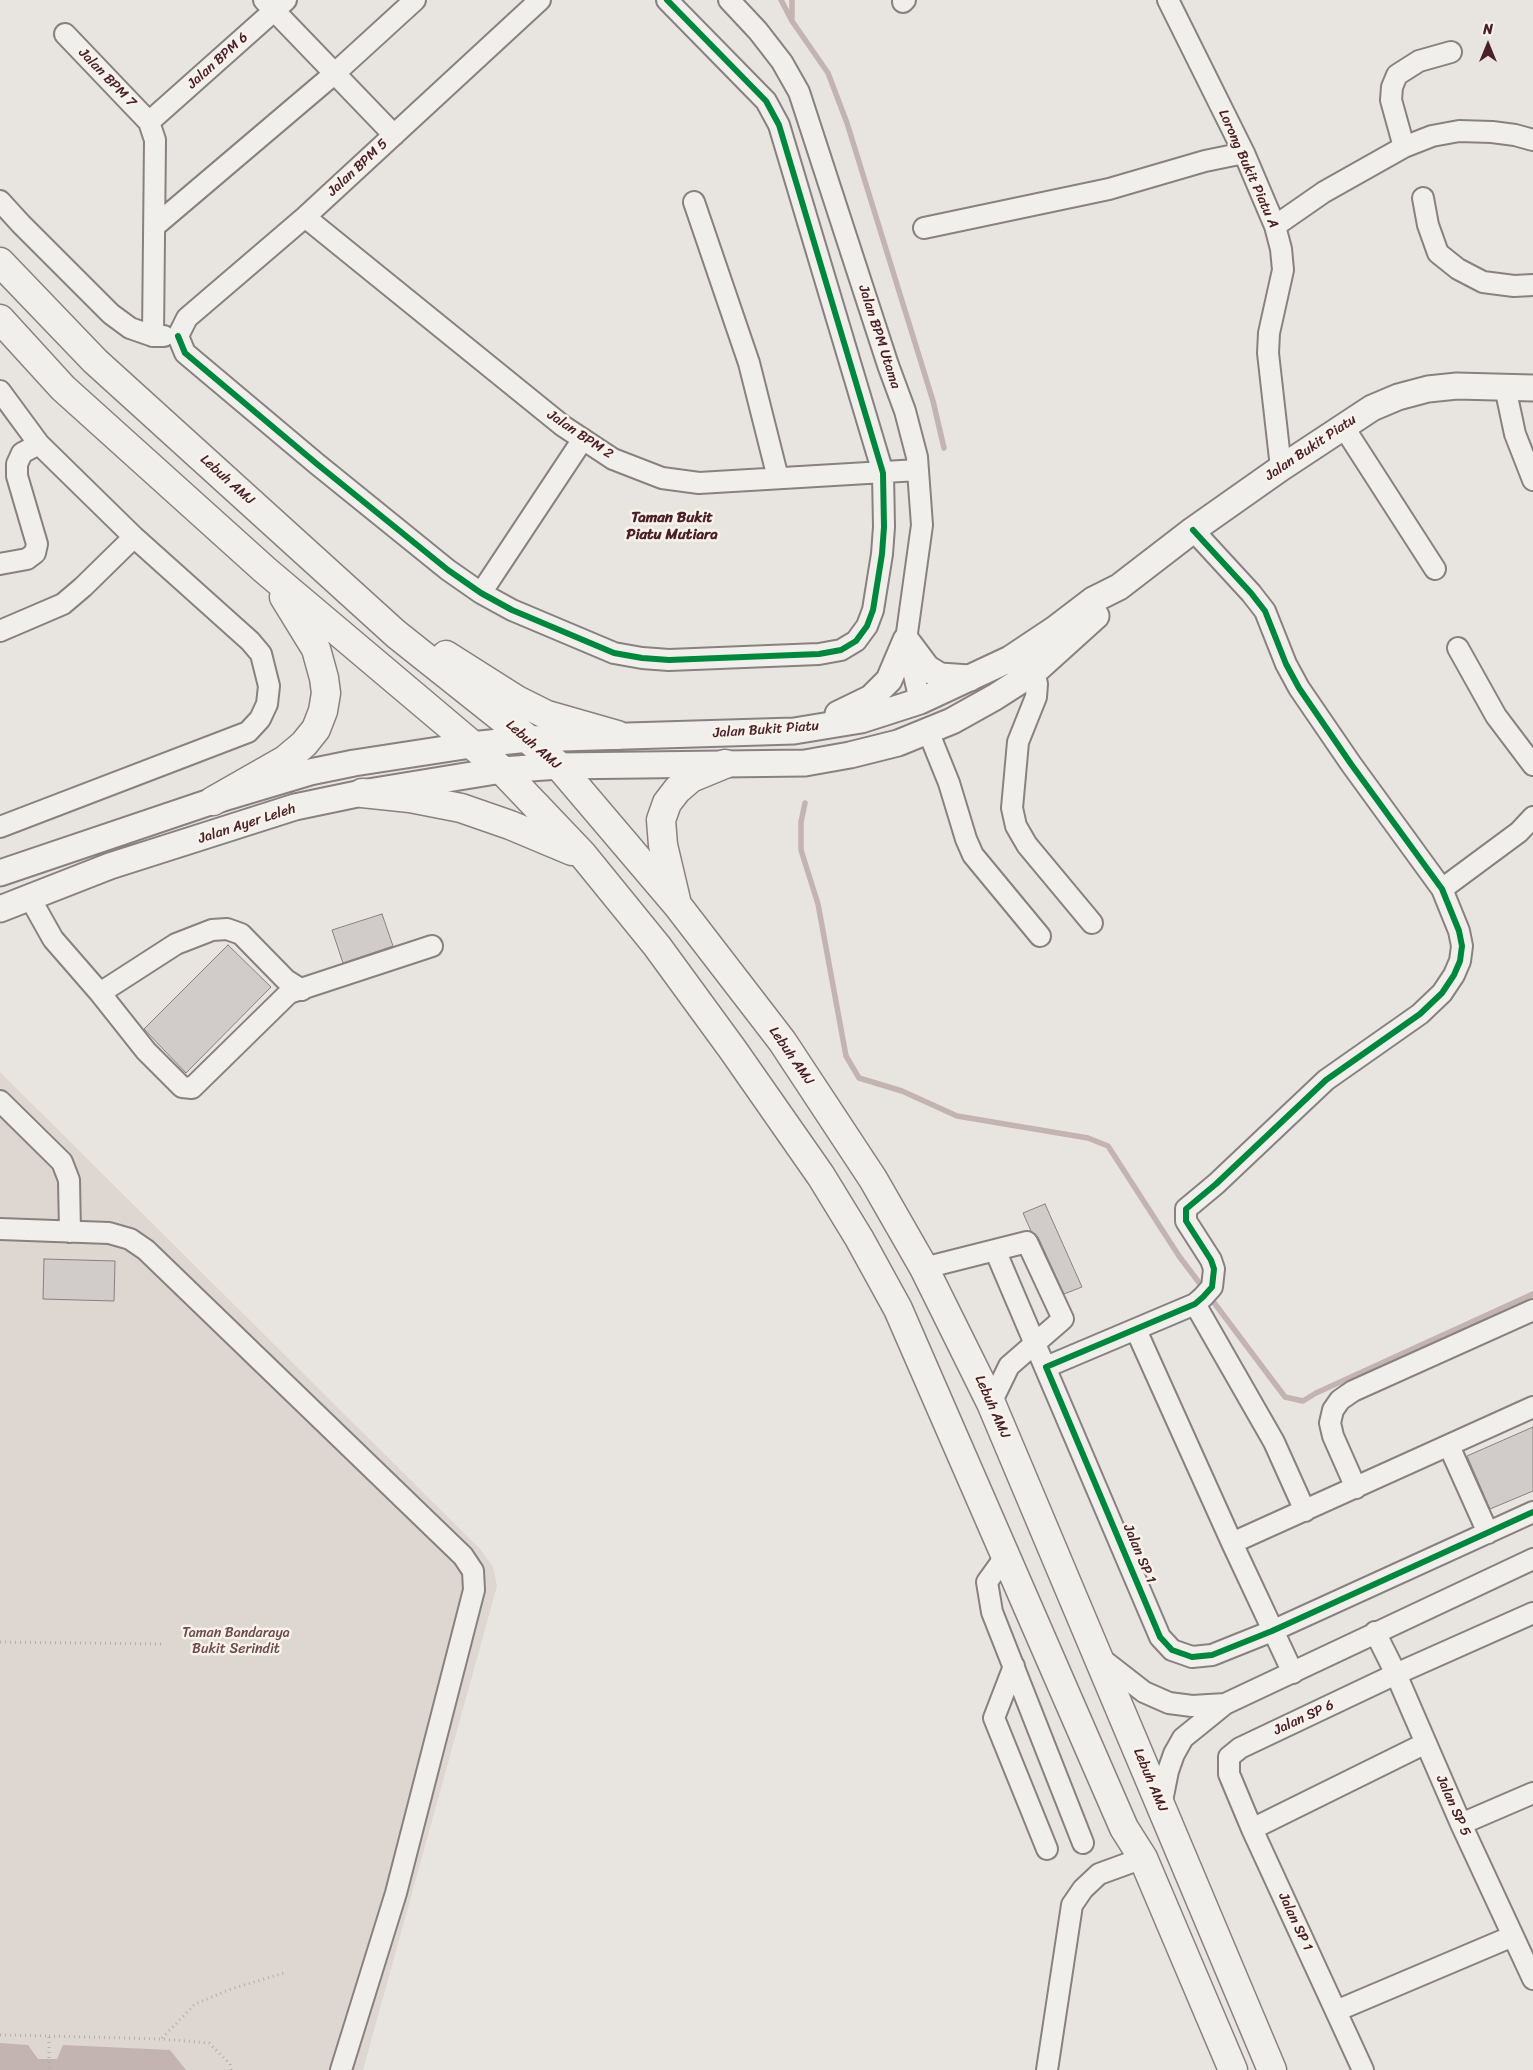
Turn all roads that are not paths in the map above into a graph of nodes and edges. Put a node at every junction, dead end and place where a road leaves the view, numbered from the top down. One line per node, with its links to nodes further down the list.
1 (415, 0): 9 (street)
2 (540, 0): 11 (street, Jalan BPM 5)
3 (666, 0): 35 (street)
4 (729, 0): 34 (street, Jalan BPM Utama)
5 (1168, 0): 14 (street, Lorong Bukit Piatu A)
6 (275, 4): 9 (street); 10 (street, Jalan BPM 6)
7 (65, 34): 10 (street, Jalan BPM 7)
8 (1451, 52): 13 (street)
9 (334, 74): 11 (street); 19 (street)
10 (149, 122): 19 (street)
11 (394, 135): 18 (street, Jalan BPM 5)
12 (1533, 140): 13 (street)
13 (1404, 147): 20 (street)
14 (1244, 153): 20 (street, Lorong Bukit Piatu A); 21 (street)
15 (1423, 198): 23 (street)
16 (0, 201): 25 (street)
17 (694, 202): 36 (street)
18 (306, 217): 26 (street, Jalan BPM 5); 31 (street, Jalan BPM 2)
19 (155, 226): 25 (street)
20 (1275, 226): 33 (street, Lorong Bukit Piatu A)
21 (924, 228)
22 (0, 262): 46 (highway, Lebuh AMJ)
23 (1533, 285)
24 (0, 319): 42 (highway)
25 (153, 336): 26 (street)
26 (178, 336): 44 (street)
27 (1505, 387): 28 (main road, Jalan Bukit Piatu); 30 (main road, Jalan Bukit Piatu); 37 (street)
28 (1533, 388)
29 (1, 392): 32 (street)
30 (1343, 426): 33 (main road, Jalan Bukit Piatu); 41 (street)
31 (583, 439): 36 (street, Jalan BPM 2); 44 (street)
32 (39, 444): 39 (street); 40 (street)
33 (1281, 468): 38 (main road, Jalan Bukit Piatu)
34 (918, 470): 35 (street, Jalan BPM 2); 47 (street, Jalan BPM Utama)
35 (883, 473): 36 (street, Jalan BPM 2); 44 (street)
36 (778, 478)
37 (1533, 480)
38 (1193, 530): 43 (main road, Jalan Bukit Piatu); 70 (street)
39 (134, 537): 45 (street); 66 (street)
40 (0, 564)
41 (1435, 569)
42 (265, 570): 57 (highway); 64 (highway)
43 (1119, 587): 49 (main road, Jalan Bukit Piatu); 50 (main road, Jalan Bukit Piatu)
44 (481, 593)
45 (0, 631)
46 (396, 634): 55 (highway); 56 (highway, Lebuh AMJ)
47 (906, 640): 50 (main road); 52 (street, Jalan BPM Utama); 53 (main road)
48 (1458, 648): 60 (street)
49 (1034, 672): 51 (main road, Jalan Bukit Piatu); 75 (street)
50 (972, 678): 52 (main road, Jalan Bukit Piatu)
51 (995, 697): 52 (main road); 54 (main road, Jalan Bukit Piatu)
52 (920, 701): 53 (main road, Jalan Bukit Piatu); 58 (main road)
53 (794, 731): 55 (main road, Jalan Bukit Piatu)
54 (928, 731): 58 (main road, Jalan Bukit Piatu); 76 (street)
55 (617, 735): 56 (main road, Jalan Bukit Piatu)
56 (528, 739): 57 (main road, Jalan Bukit Piatu); 61 (highway, Lebuh AMJ)
57 (471, 745): 62 (highway); 64 (main road)
58 (850, 755): 59 (main road, Jalan Bukit Piatu)
59 (725, 764): 61 (main road, Jalan Bukit Piatu); 73 (highway)
60 (1533, 765)
61 (559, 766): 62 (main road, Jalan Bukit Piatu); 73 (highway, Lebuh AMJ)
62 (502, 770): 63 (main road, Jalan Ayer Leleh); 67 (highway)
63 (362, 793): 67 (highway); 69 (main road, Jalan Ayer Leleh)
64 (213, 802): 68 (main road)
65 (1533, 817): 70 (street)
66 (0, 827)
67 (583, 855): 98 (highway)
68 (0, 873)
69 (63, 885): 71 (main road, Jalan Ayer Leleh); 72 (main road)
70 (1442, 889): 85 (street)
71 (30, 898): 74 (main road, Jalan Ayer Leleh); 79 (street)
72 (0, 903)
73 (678, 906): 84 (highway, Lebuh AMJ)
74 (0, 909)
75 (1092, 923)
76 (1040, 936)
77 (432, 946): 78 (street)
78 (302, 990): 79 (street); 79 (street)
79 (100, 993)
80 (0, 1101): 82 (street)
81 (0, 1229): 82 (street)
82 (70, 1232): 120 (street)
83 (995, 1250): 84 (street); 88 (street, Jalan SP 1); 88 (street)
84 (924, 1268): 90 (highway, Lebuh AMJ)
85 (1203, 1296): 87 (street); 94 (street)
86 (1533, 1310): 93 (street)
87 (1136, 1330): 89 (street); 97 (street)
88 (1036, 1343): 89 (street, Jalan SP 1); 90 (street)
89 (1046, 1367): 101 (street, Jalan SP 1)
90 (991, 1403): 103 (highway, Lebuh AMJ)
91 (1533, 1407): 92 (street)
92 (1449, 1446): 93 (street); 96 (street)
93 (1356, 1488): 94 (street)
94 (1305, 1511): 97 (street)
95 (1533, 1512): 96 (street, Jalan SP 1)
96 (1488, 1533): 101 (street, Jalan SP 1)
97 (1232, 1543): 101 (street)
98 (1005, 1556): 104 (street); 116 (highway)
99 (1533, 1559): 102 (street)
100 (1533, 1613): 106 (street, Jalan SP 6)
101 (1272, 1631): 105 (street)
102 (1375, 1632): 105 (street); 106 (street, Jalan SP 5)
103 (1098, 1656): 107 (street); 111 (highway, Lebuh AMJ)
104 (1014, 1666): 114 (street); 115 (street)
105 (1293, 1673): 107 (street)
106 (1396, 1674): 108 (street, Jalan SP 5); 109 (street, Jalan SP 6)
107 (1225, 1704): 111 (street)
108 (1426, 1743): 112 (street, Jalan SP 5); 113 (street)
109 (1229, 1774): 113 (street, Jalan SP 1)
110 (1533, 1793): 112 (street)
111 (1162, 1806): 123 (highway, Lebuh AMJ)
112 (1461, 1824): 117 (street, Jalan SP 5)
113 (1252, 1829): 119 (street, Jalan SP 1)
114 (1083, 1843)
115 (1047, 1849)
116 (1143, 1858): 121 (street); 122 (highway)
117 (1513, 1936): 118 (street, Jalan SP 5); 119 (street)
118 (1533, 1979)
119 (1336, 2011): 124 (street, Jalan SP 1)
120 (341, 2070)
121 (1047, 2070)
122 (1233, 2070)
123 (1272, 2070)
124 (1363, 2070)

